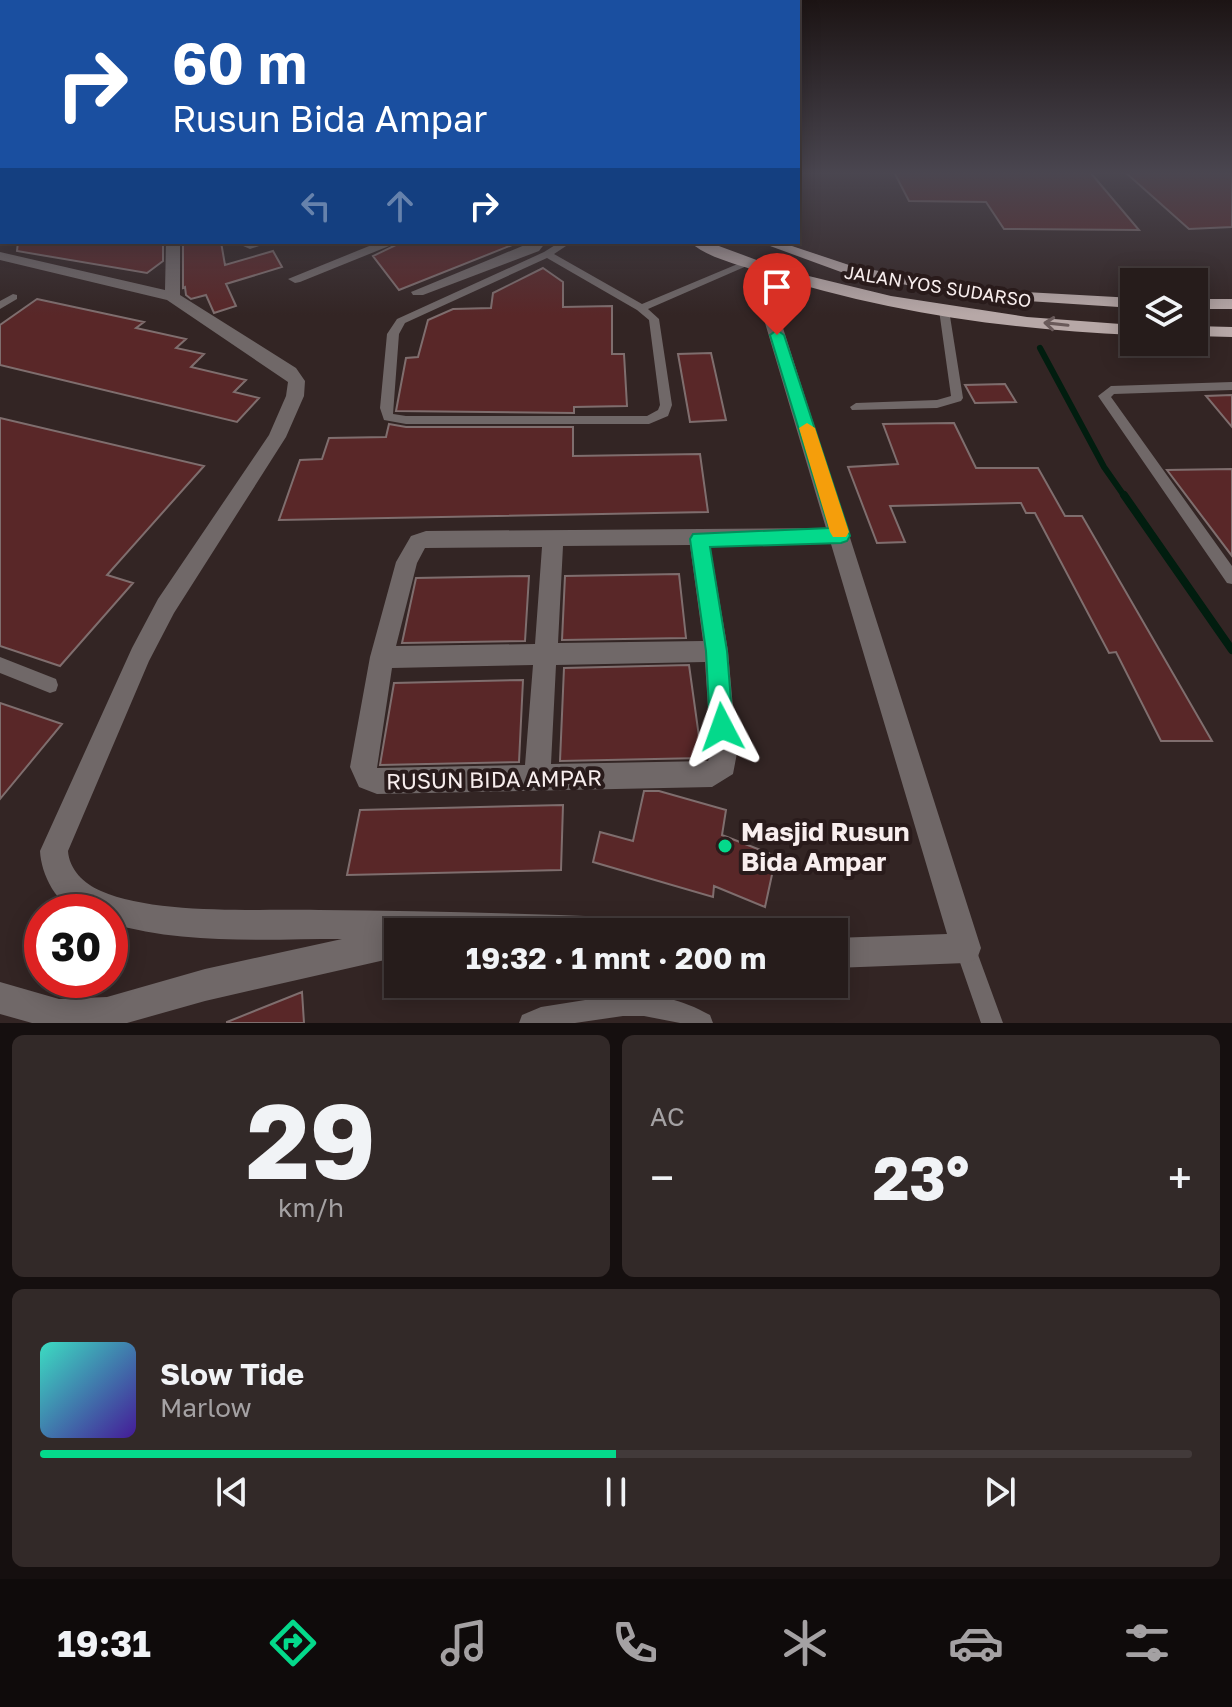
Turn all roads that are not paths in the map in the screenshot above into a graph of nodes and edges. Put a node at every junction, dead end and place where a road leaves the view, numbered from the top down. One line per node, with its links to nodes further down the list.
1 (173, 244): 13 (street)
2 (387, 244): 9 (street)
3 (701, 244): 7 (main road, JALAN YOS SUDARSO)
4 (772, 244): 10 (main road, JALAN YOS SUDARSO)
5 (543, 248): 11 (street); 18 (lane); 18 (lane)
6 (0, 256): 13 (street)
7 (744, 265): 8 (main road, JALAN YOS SUDARSO); 18 (lane)
8 (775, 274): 20 (main road, JALAN YOS SUDARSO); 26 (street)
9 (295, 279)
10 (942, 288): 14 (main road, JALAN YOS SUDARSO); 20 (main road)
11 (418, 292)
12 (13, 297): 17 (lane)
13 (172, 297): 36 (street)
14 (1120, 302)
15 (1208, 304): 16 (main road)
16 (1232, 304)
17 (0, 306)
18 (641, 308)
19 (1208, 309): 22 (main road)
20 (944, 310): 21 (main road, JALAN YOS SUDARSO, one-way to 20); 25 (lane)
21 (1120, 329)
22 (1232, 330): 23 (main road)
23 (1208, 331)
24 (1232, 386): 29 (lane)
25 (856, 407)
26 (841, 536): 28 (street, RUSUN BIDA AMPAR); 38 (street)
27 (553, 539): 28 (street, RUSUN BIDA AMPAR); 31 (street); 32 (street, RUSUN BIDA AMPAR)
28 (699, 539): 30 (street, RUSUN BIDA AMPAR)
29 (1232, 578)
30 (716, 651): 31 (street); 35 (street, RUSUN BIDA AMPAR)
31 (545, 654): 32 (street); 35 (street)
32 (382, 657): 35 (street, RUSUN BIDA AMPAR)
33 (0, 665): 34 (lane)
34 (50, 685)
35 (537, 780)
36 (384, 927)
37 (384, 945): 40 (street)
38 (966, 948): 39 (street); 43 (lane)
39 (848, 952)
40 (0, 998)
41 (530, 1023): 42 (lane)
42 (702, 1023)
43 (992, 1023)

